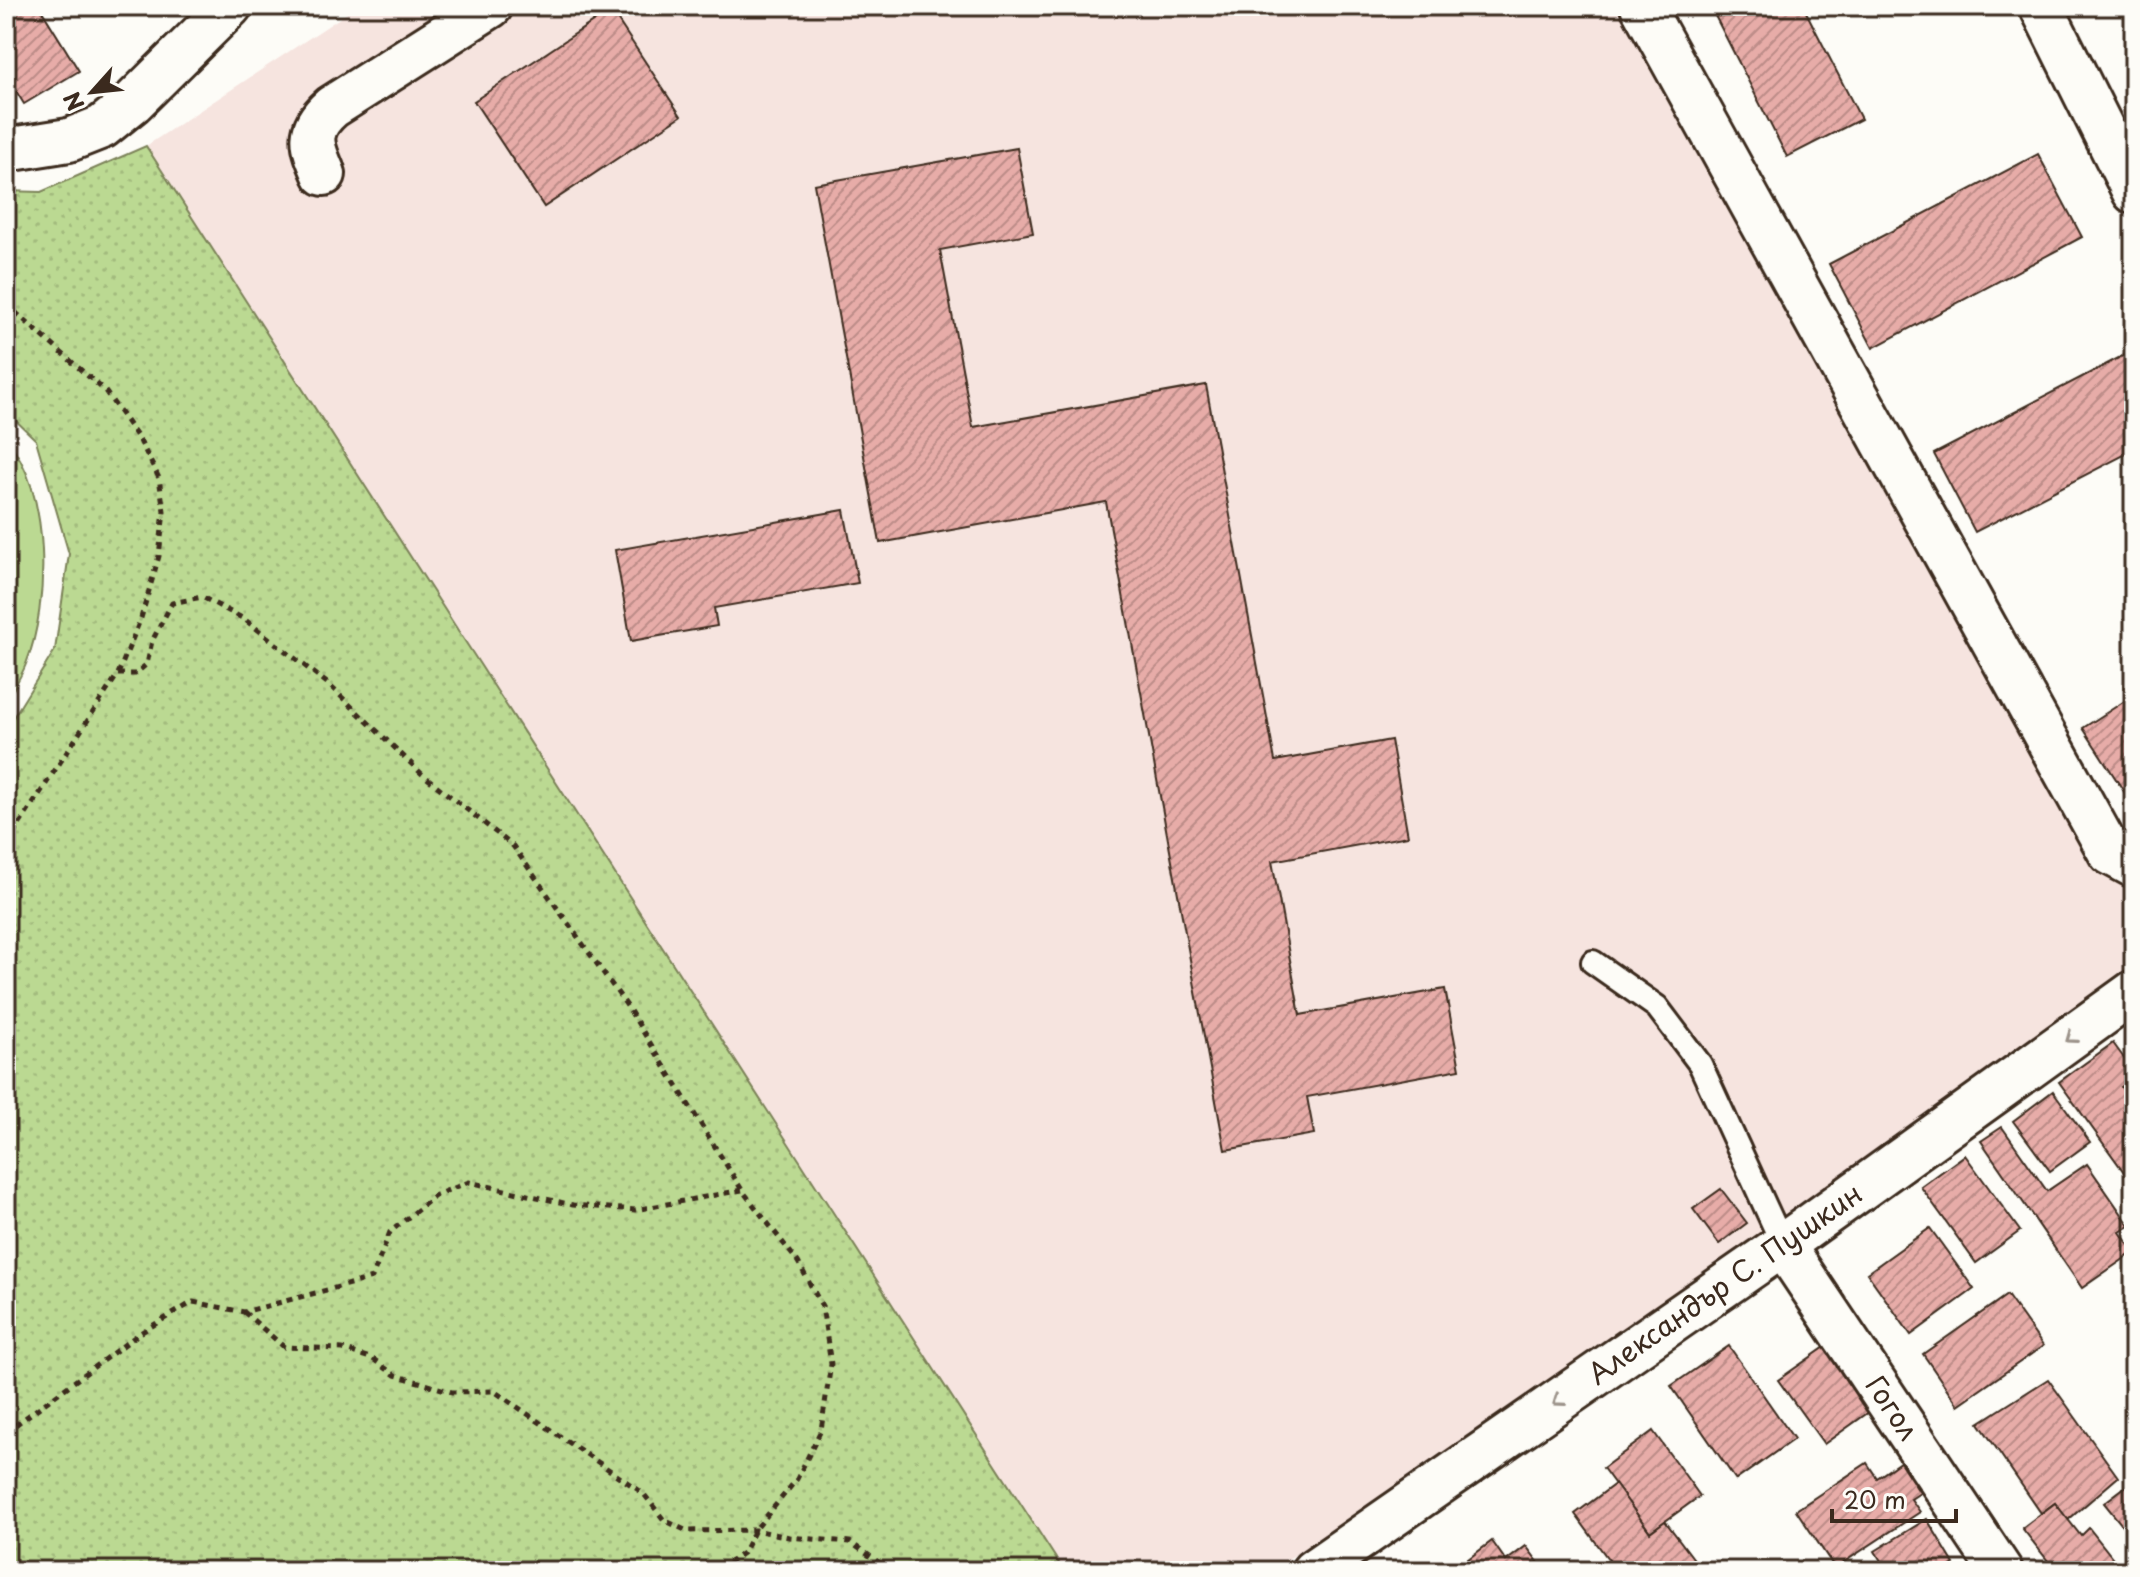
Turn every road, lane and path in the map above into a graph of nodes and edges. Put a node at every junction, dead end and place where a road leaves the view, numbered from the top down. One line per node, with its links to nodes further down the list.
1 (230, 6): 5 (street)
2 (491, 6): 6 (street)
3 (1642, 6): 11 (street)
4 (2041, 6): 7 (street)
5 (6, 150)
6 (324, 174)
7 (2134, 192)
8 (6, 304): 9 (path)
9 (118, 674): 10 (path); 14 (path)
10 (6, 845)
11 (2134, 866)
12 (1593, 962): 15 (lane)
13 (2134, 992): 15 (street, Александър С. Пушкин, one-way to 15)
14 (742, 1190): 16 (path); 18 (path)
15 (1783, 1245): 21 (street, Александър С. Пушкин, one-way to 21); 22 (street, Гогол)
16 (244, 1312): 17 (path); 18 (path)
17 (6, 1432)
18 (755, 1530): 19 (path); 20 (path)
19 (718, 1571)
20 (891, 1571)
21 (1313, 1571)
22 (2001, 1571)

